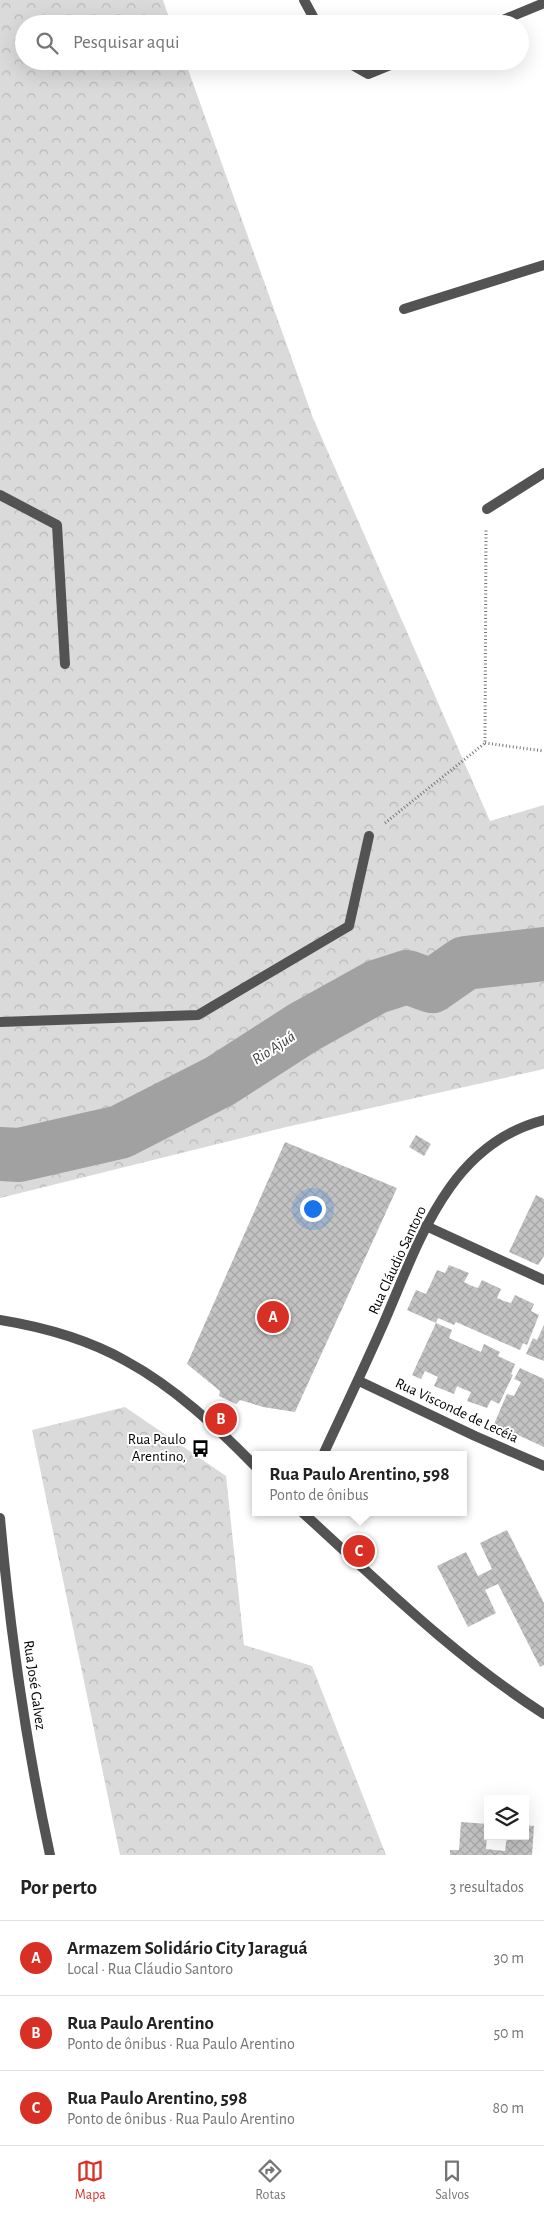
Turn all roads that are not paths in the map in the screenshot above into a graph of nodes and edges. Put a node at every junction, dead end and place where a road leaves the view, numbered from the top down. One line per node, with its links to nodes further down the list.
1 (304, 0): 3 (street)
2 (544, 3): 4 (street)
3 (312, 15)
4 (515, 15)
5 (361, 70): 6 (street)
6 (378, 70)
7 (544, 264): 8 (street)
8 (404, 309)
9 (544, 473): 11 (street)
10 (0, 495): 12 (street)
11 (486, 510)
12 (65, 664)
13 (369, 836): 14 (street)
14 (0, 1022)
15 (544, 1120): 16 (street, Rua Cláudio Santoro)
16 (426, 1226): 17 (street); 19 (street, Rua Cláudio Santoro)
17 (544, 1280)
18 (0, 1320): 21 (street)
19 (359, 1381): 20 (street, Rua Cláudio Santoro); 22 (street, Rua Visconde de Lecéia)
20 (325, 1451)
21 (252, 1463)
22 (544, 1466)
23 (306, 1516): 25 (street)
24 (0, 1518): 26 (street, Rua José Galvez)
25 (544, 1714)
26 (50, 1855)

